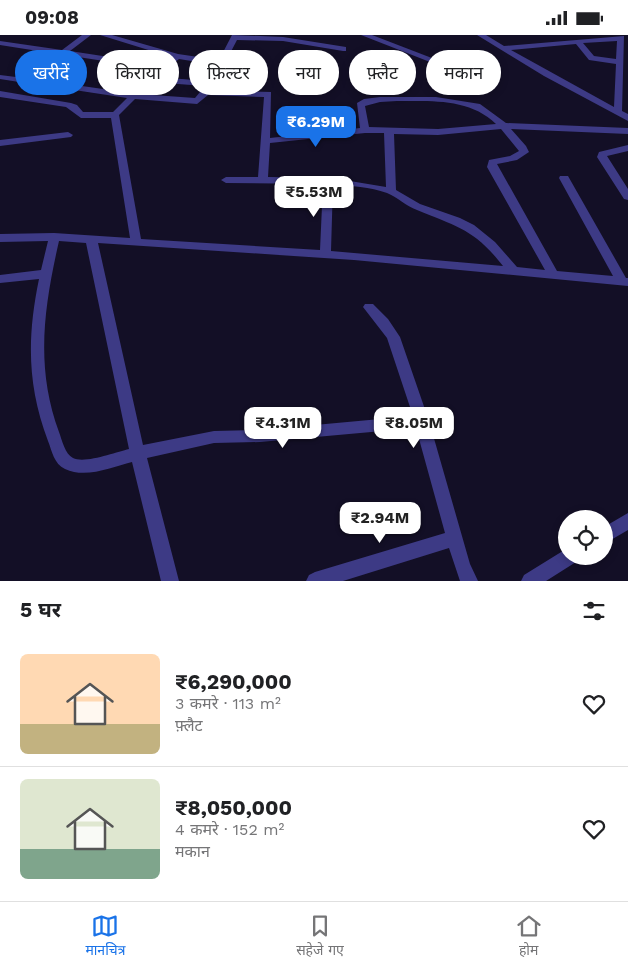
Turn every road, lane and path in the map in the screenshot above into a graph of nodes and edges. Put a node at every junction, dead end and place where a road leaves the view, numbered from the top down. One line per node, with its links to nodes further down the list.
1 (87, 35): 14 (street)
2 (104, 35): 15 (street)
3 (365, 35): 17 (street)
4 (481, 35): 11 (street)
5 (546, 35): 10 (street)
6 (235, 37): 12 (street); 16 (street)
7 (621, 37): 8 (street); 18 (street)
8 (577, 41): 10 (street); 18 (street)
9 (0, 43): 13 (street)
10 (554, 43): 11 (street)
11 (504, 48): 27 (street)
12 (343, 49)
13 (48, 50)
14 (65, 50)
15 (156, 50)
16 (228, 50)
17 (426, 57)
18 (619, 62): 27 (street)
19 (0, 77): 20 (street)
20 (15, 79)
21 (15, 88): 23 (street)
22 (87, 90): 26 (street)
23 (4, 95): 28 (street)
24 (203, 95): 26 (street)
25 (268, 95): 35 (street)
26 (132, 96): 28 (street)
27 (618, 112): 29 (street)
28 (114, 115): 47 (street)
29 (628, 118)
30 (503, 126): 31 (street); 32 (street); 33 (street); 51 (street)
31 (365, 130): 32 (street); 35 (street)
32 (389, 131): 42 (street)
33 (628, 131)
34 (68, 135): 36 (street)
35 (265, 141): 40 (street)
36 (0, 143)
37 (628, 148): 43 (street)
38 (564, 178): 53 (street)
39 (226, 180): 40 (street)
40 (263, 180): 41 (street)
41 (328, 181): 42 (street); 48 (street)
42 (391, 192): 49 (street)
43 (628, 197)
44 (54, 237): 45 (street); 46 (street); 50 (street)
45 (0, 238)
46 (90, 239): 47 (street); 56 (street)
47 (136, 243): 48 (street)
48 (325, 255): 49 (street)
49 (513, 271): 51 (street)
50 (45, 274): 52 (street); 56 (street)
51 (554, 274): 53 (street)
52 (0, 279)
53 (625, 282)
54 (369, 307): 55 (street)
55 (422, 421): 56 (street); 59 (street)
56 (139, 454): 61 (street)
57 (628, 521): 58 (street)
58 (613, 530)
59 (454, 538): 62 (street); 63 (street)
60 (558, 564): 64 (street)
61 (170, 581)
62 (315, 581)
63 (469, 581)
64 (530, 581)

